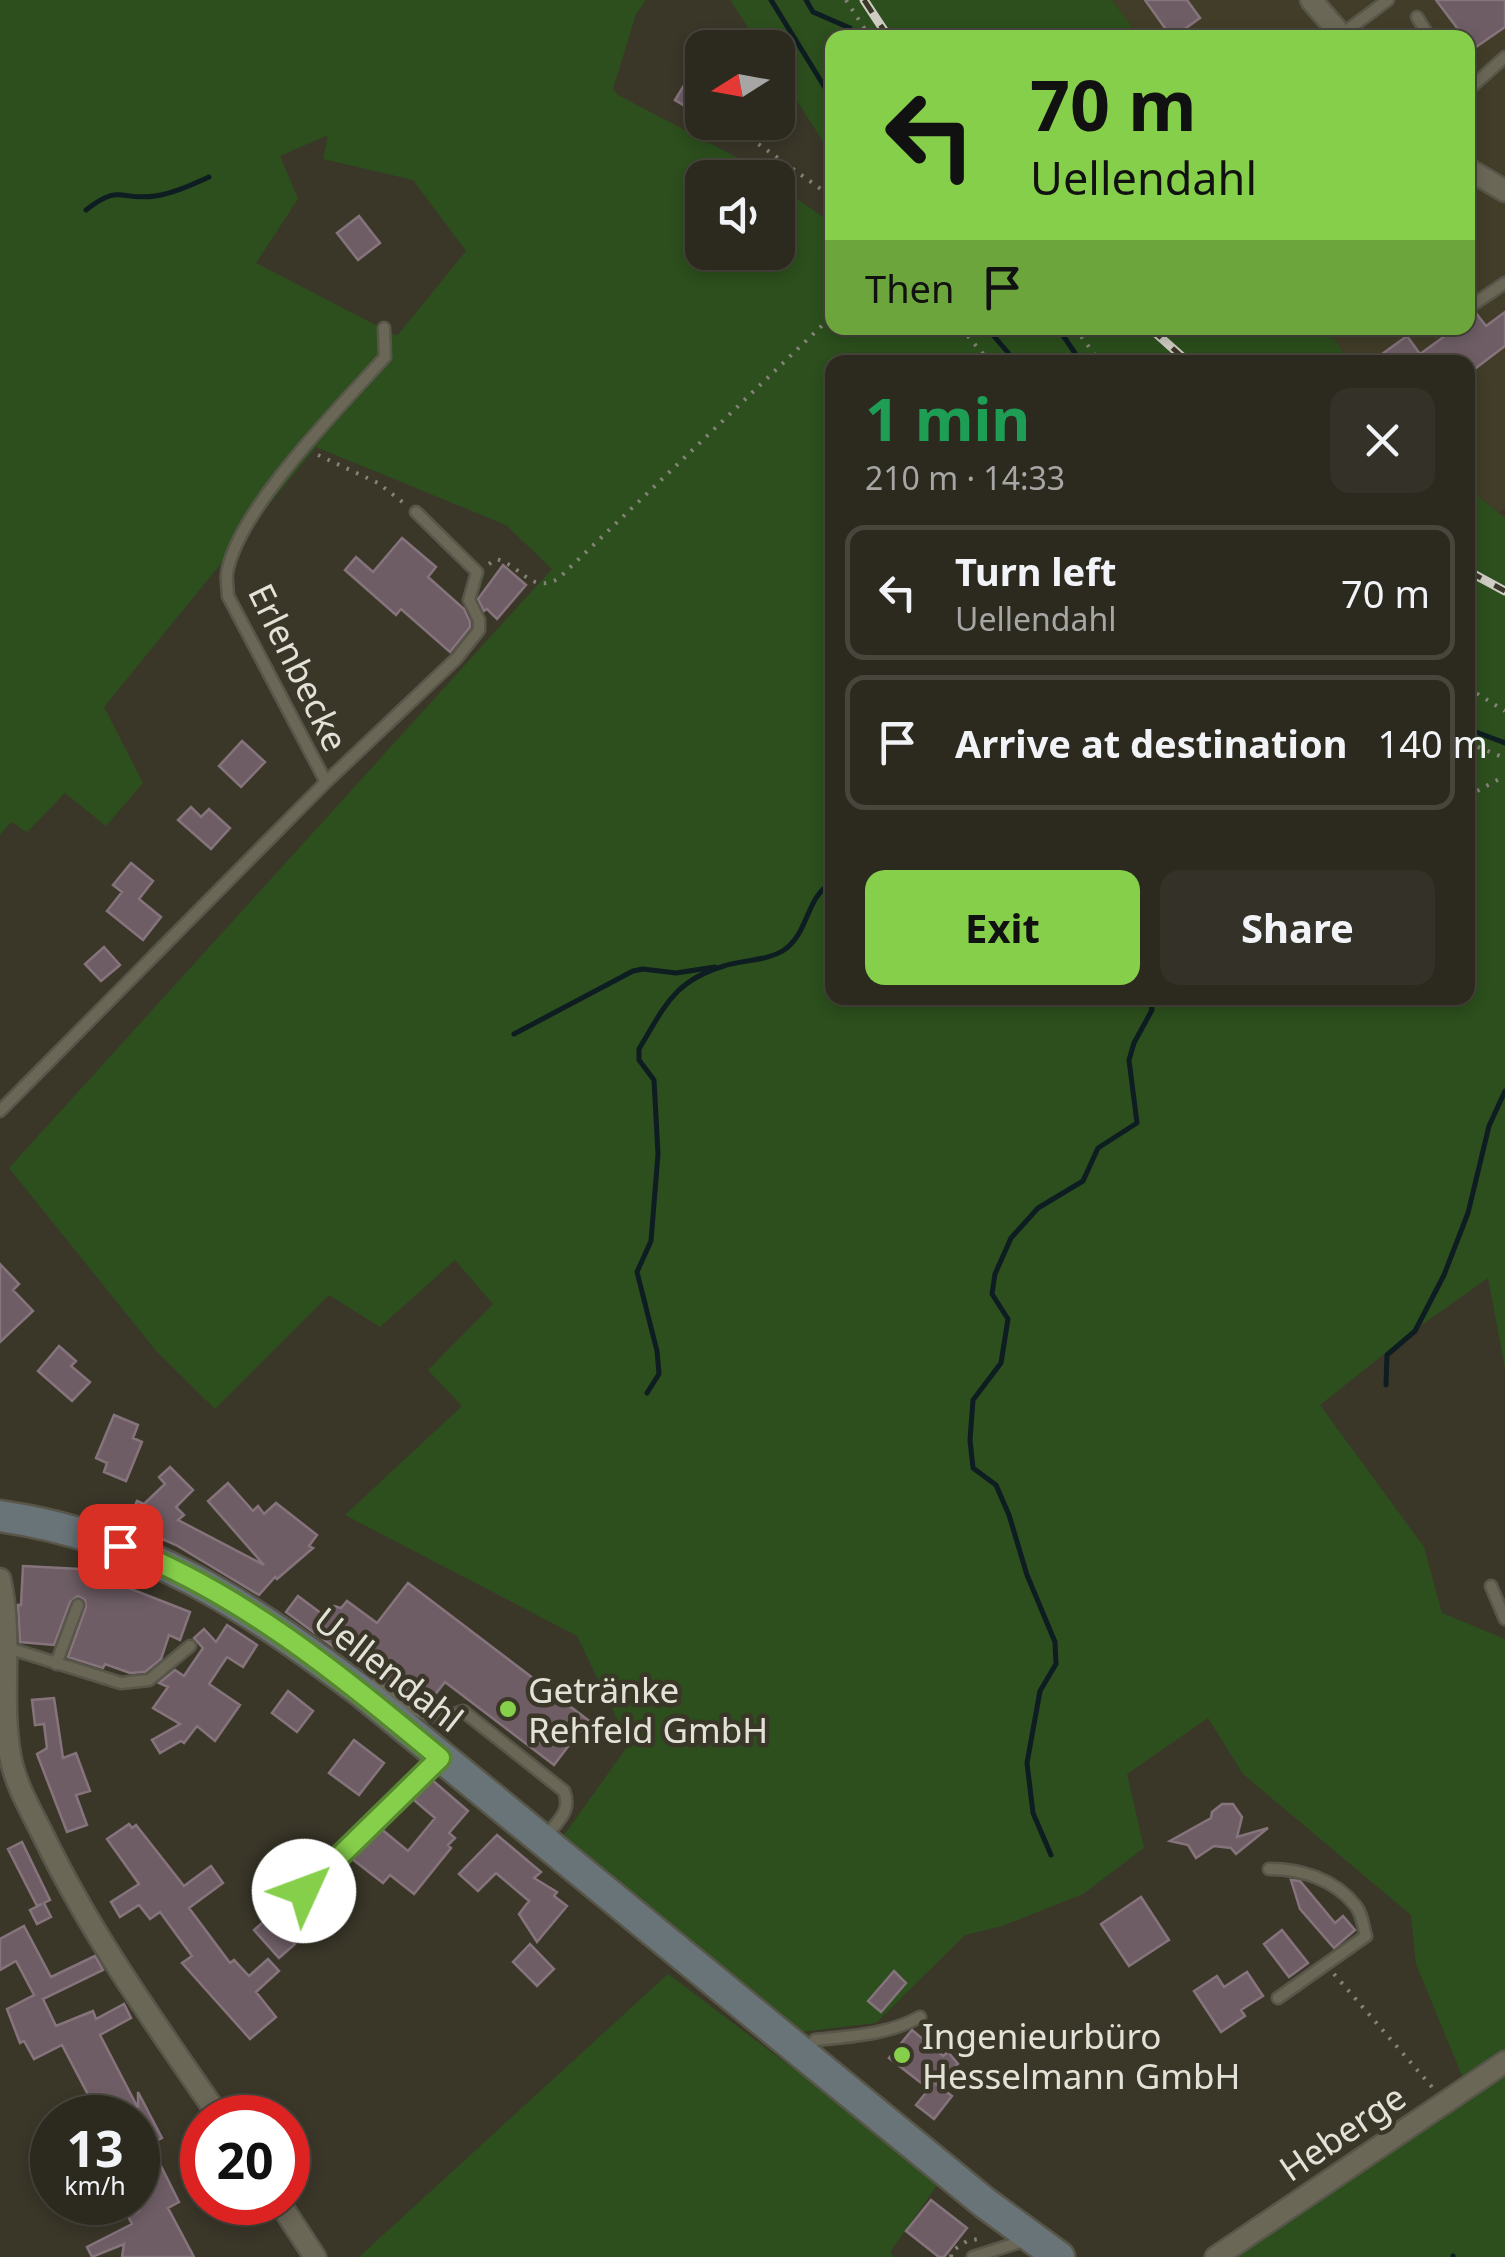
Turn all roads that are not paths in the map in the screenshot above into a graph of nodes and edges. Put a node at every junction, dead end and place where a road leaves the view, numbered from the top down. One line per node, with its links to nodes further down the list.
1 (1311, 0): 4 (street)
2 (1388, 0): 5 (lane)
3 (1417, 18): 6 (lane)
4 (1338, 30)
5 (1350, 30)
6 (1425, 30)
7 (1505, 57): 8 (lane)
8 (1475, 84)
9 (1475, 173): 10 (street)
10 (1505, 191)
11 (1505, 283): 12 (lane)
12 (1475, 303)
13 (384, 328): 15 (lane, Erlenbecke)
14 (416, 512): 15 (lane, Erlenbecke)
15 (326, 782): 16 (lane, Erlenbecke)
16 (0, 1111)
17 (0, 1516): 25 (main road, Uellendahl)
18 (0, 1579): 22 (street)
19 (1490, 1586): 21 (lane)
20 (78, 1606): 24 (lane)
21 (1505, 1619)
22 (4, 1646): 24 (lane); 34 (street)
23 (190, 1646): 24 (lane)
24 (56, 1664)
25 (360, 1692): 26 (main road, Uellendahl); 27 (lane)
26 (440, 1758): 27 (main road, Uellendahl); 29 (lane)
27 (542, 1840): 32 (main road, Uellendahl)
28 (1269, 1870): 30 (lane)
29 (276, 1916)
30 (1278, 1998)
31 (920, 2017): 32 (lane)
32 (803, 2054): 36 (main road, Uellendahl)
33 (1505, 2062): 40 (street, Heberge)
34 (204, 2095)
35 (294, 2225): 37 (street)
36 (1027, 2235): 38 (lane); 39 (main road, Uellendahl)
37 (315, 2257)
38 (973, 2257)
39 (1059, 2257)
40 (1216, 2257)

